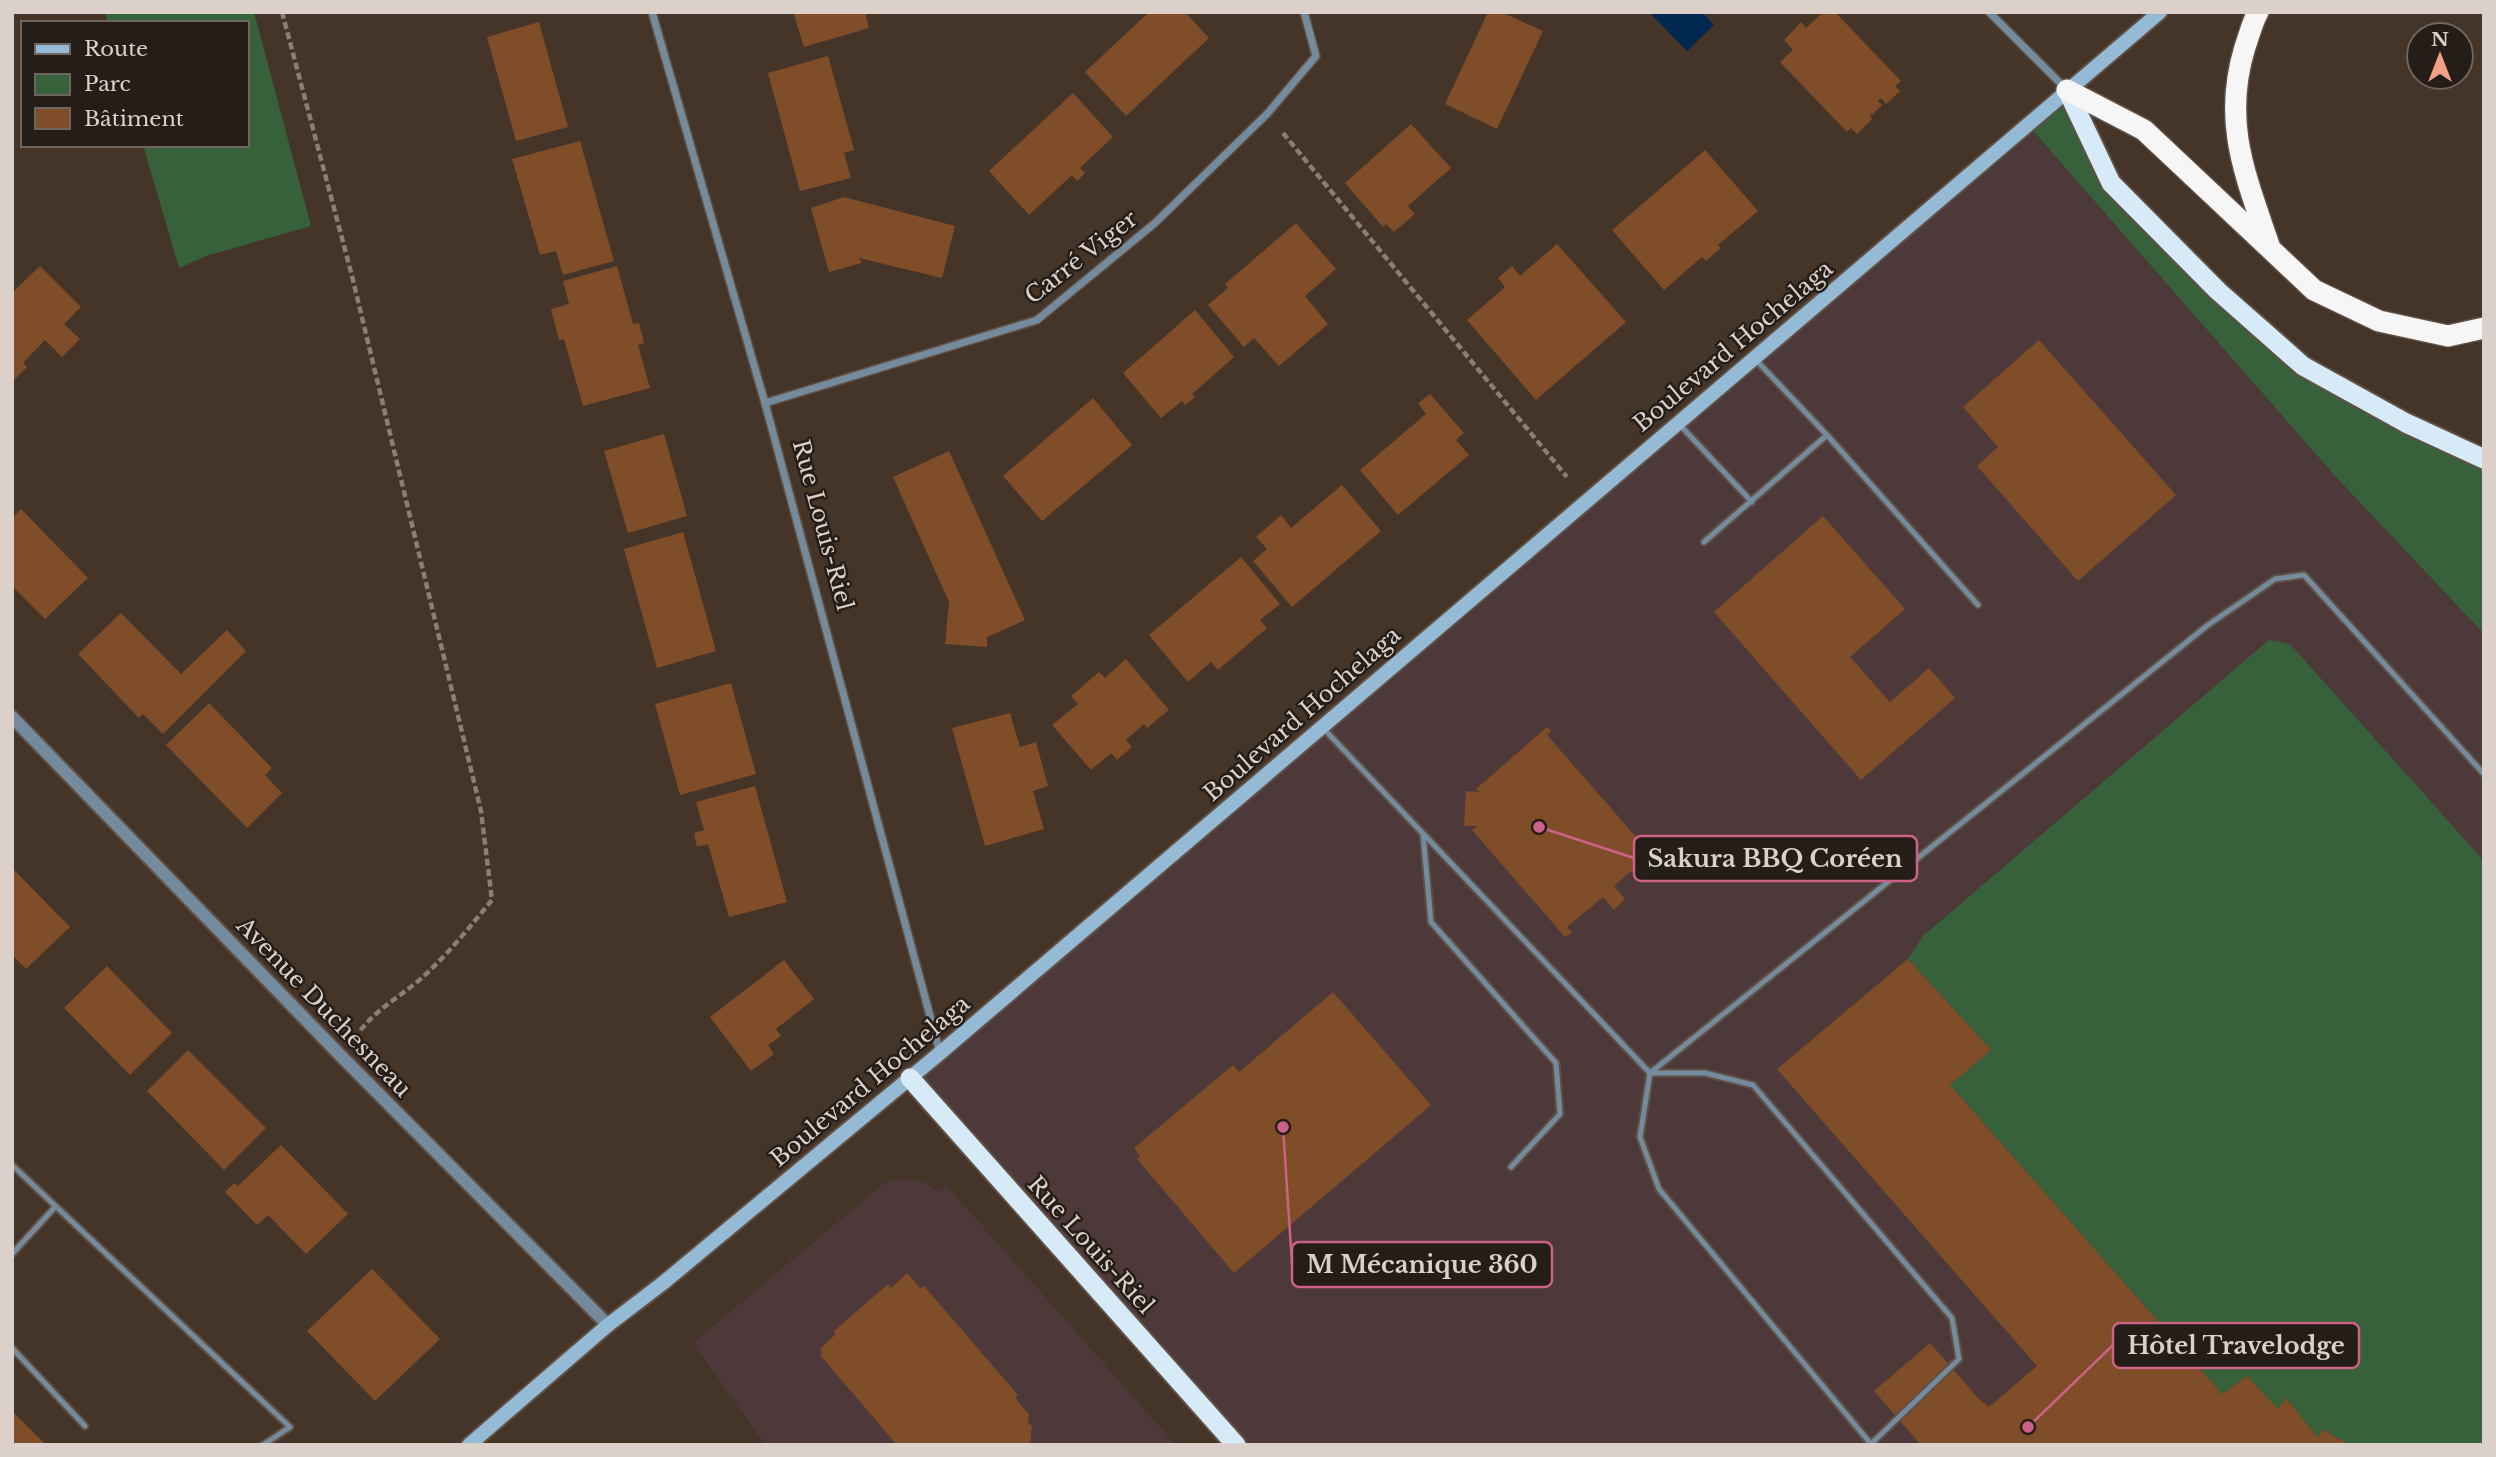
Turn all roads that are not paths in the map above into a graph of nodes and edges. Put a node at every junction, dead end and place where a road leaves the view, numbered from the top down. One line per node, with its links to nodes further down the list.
1 (652, 12): 10 (street, Rue Louis-Riel)
2 (1304, 12): 10 (street, Carré Viger)
3 (1989, 12): 6 (street)
4 (2160, 12): 6 (main road, Boulevard Hochelaga)
5 (2258, 12): 7 (highway)
6 (2067, 90): 7 (highway); 9 (main road, Boulevard Hochelaga); 13 (highway)
7 (2270, 247): 8 (highway)
8 (2484, 328)
9 (1754, 358): 11 (main road, Boulevard Hochelaga); 12 (lane)
10 (765, 403): 21 (street, Rue Louis-Riel)
11 (1678, 423): 14 (lane); 18 (main road, Boulevard Hochelaga)
12 (1827, 435): 14 (lane); 16 (lane)
13 (2484, 458)
14 (1752, 502): 15 (lane)
15 (1703, 542)
16 (1978, 605)
17 (12, 717): 28 (street, Avenue Duchesneau)
18 (1322, 727): 20 (lane); 21 (main road, Boulevard Hochelaga)
19 (2484, 774): 22 (lane)
20 (1423, 834): 22 (lane); 25 (lane)
21 (940, 1053): 23 (main road, Boulevard Hochelaga)
22 (1650, 1073): 34 (lane); 34 (lane)
23 (909, 1079): 28 (main road, Boulevard Hochelaga); 33 (highway, Rue Louis-Riel)
24 (12, 1165): 26 (lane)
25 (1511, 1167)
26 (55, 1207): 27 (lane); 31 (lane)
27 (12, 1254)
28 (608, 1325): 32 (main road, Boulevard Hochelaga)
29 (12, 1348): 30 (lane)
30 (85, 1426)
31 (263, 1445)
32 (469, 1445)
33 (1236, 1445)
34 (1871, 1445)

